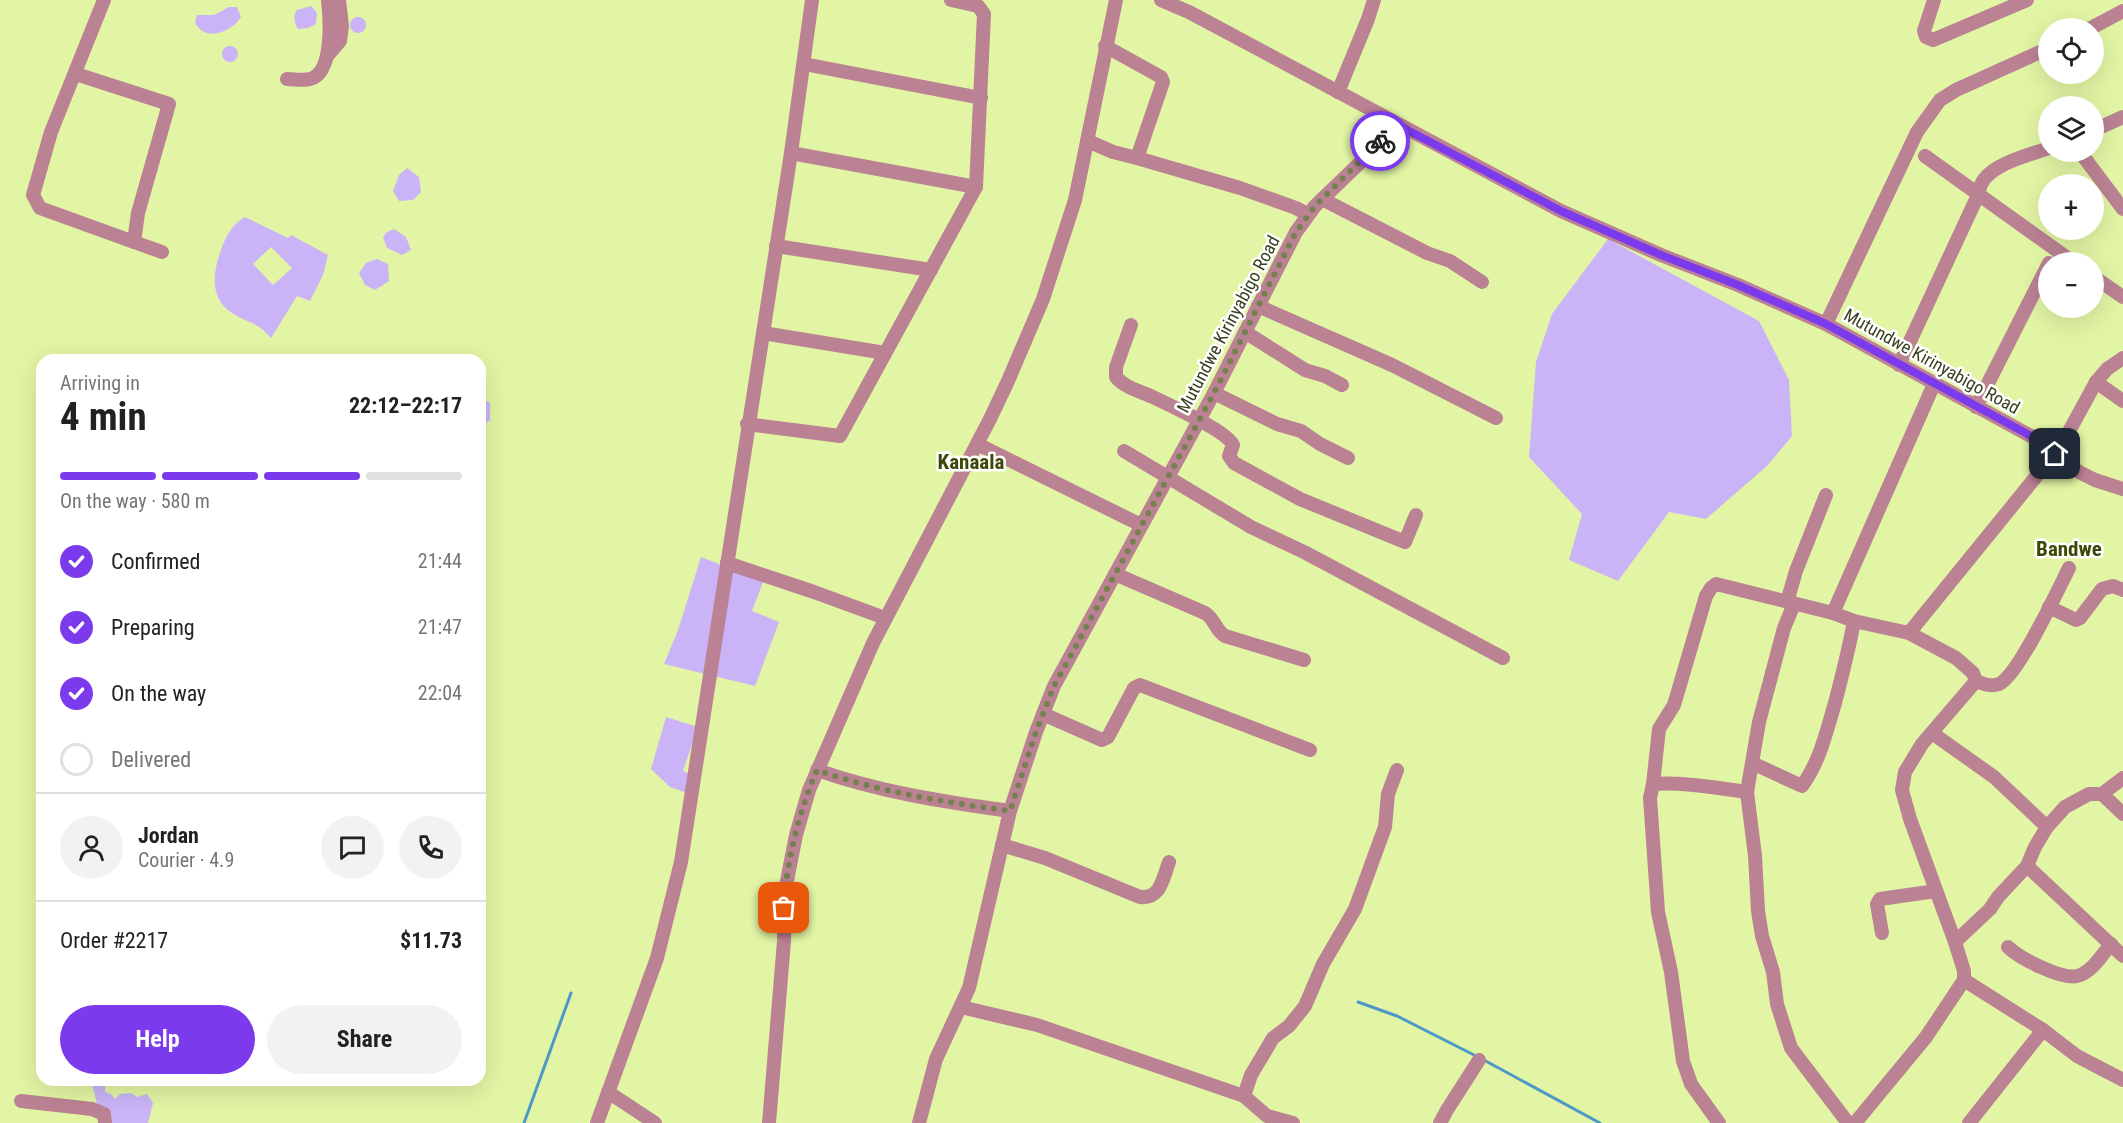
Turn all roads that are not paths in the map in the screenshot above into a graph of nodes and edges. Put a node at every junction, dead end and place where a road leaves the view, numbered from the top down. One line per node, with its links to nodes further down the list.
1 (104, 0): 17 (street)
2 (328, 0): 15 (street)
3 (339, 0): 15 (street)
4 (812, 0): 16 (street)
5 (951, 0): 20 (street)
6 (1116, 0): 13 (street)
7 (1161, 0): 19 (street)
8 (1374, 0): 19 (street)
9 (1934, 0): 10 (street)
10 (2027, 0)
11 (2123, 10): 12 (street)
12 (2104, 21)
13 (1105, 46): 24 (street); 28 (street)
14 (2038, 53): 45 (street)
15 (328, 55): 18 (street)
16 (804, 64): 20 (street); 26 (street)
17 (76, 74): 35 (street); 35 (street)
18 (287, 79)
19 (1338, 92): 22 (street)
20 (981, 98): 30 (street)
21 (2123, 117): 23 (street)
22 (1396, 124): 32 (street, Mutundwe Kirinyabigo Road); 45 (street, Mutundwe Kirinyabigo Road)
23 (2104, 126)
24 (1088, 141): 28 (street); 61 (street)
25 (2038, 152): 31 (street)
26 (791, 153): 30 (street); 36 (street)
27 (1925, 156): 31 (street)
28 (1137, 158): 34 (street)
29 (2088, 162): 33 (street)
30 (976, 188): 39 (street)
31 (1978, 193): 38 (street); 51 (street)
32 (1322, 199): 34 (street, Mutundwe Kirinyabigo Road); 40 (street)
33 (2123, 209)
34 (1307, 214): 44 (street, Mutundwe Kirinyabigo Road)
35 (134, 242): 37 (street)
36 (776, 246): 39 (street); 48 (street)
37 (162, 252)
38 (2043, 252)
39 (931, 270): 49 (street)
40 (1482, 282)
41 (2104, 284): 43 (street)
42 (2038, 285): 57 (street)
43 (2123, 297)
44 (1258, 306): 47 (street, Mutundwe Kirinyabigo Road); 58 (street)
45 (1826, 324): 51 (street, Mutundwe Kirinyabigo Road)
46 (1131, 325): 59 (street)
47 (1245, 332): 54 (street); 55 (street, Mutundwe Kirinyabigo Road)
48 (763, 333): 49 (street); 60 (street)
49 (885, 353): 60 (street)
50 (2123, 358): 52 (street)
51 (1899, 365): 53 (street, Mutundwe Kirinyabigo Road)
52 (2096, 382): 56 (street); 63 (street)
53 (1934, 384): 57 (street, Mutundwe Kirinyabigo Road); 76 (street)
54 (1342, 386)
55 (1214, 393): 59 (street, Mutundwe Kirinyabigo Road); 64 (street)
56 (2123, 401)
57 (1977, 407): 63 (street, Mutundwe Kirinyabigo Road)
58 (1496, 418)
59 (1198, 420): 65 (street, Mutundwe Kirinyabigo Road); 68 (street)
60 (747, 424): 70 (street)
61 (977, 444): 69 (street); 77 (street)
62 (1124, 451): 65 (street)
63 (2055, 454): 66 (street, Mutundwe Kirinyabigo Road); 79 (street)
64 (1348, 458)
65 (1167, 477): 69 (street, Mutundwe Kirinyabigo Road); 80 (street)
66 (2123, 489)
67 (1826, 495): 74 (street)
68 (1416, 515)
69 (1141, 525): 72 (street, Mutundwe Kirinyabigo Road)
70 (727, 562): 77 (street); 110 (street)
71 (2069, 568): 75 (street)
72 (1115, 574): 81 (street); 83 (street, Mutundwe Kirinyabigo Road)
73 (2123, 590): 75 (street)
74 (1791, 603): 76 (street); 86 (street); 90 (street)
75 (2049, 607): 82 (street)
76 (1833, 614): 78 (street)
77 (885, 618): 87 (street)
78 (1854, 621): 79 (street); 86 (street)
79 (1909, 633): 82 (street)
80 (1503, 658)
81 (1304, 660)
82 (1976, 681): 84 (street)
83 (1043, 714): 85 (street); 93 (street, Mutundwe Kirinyabigo Road)
84 (1932, 733): 95 (street); 99 (street)
85 (1310, 750)
86 (1752, 763): 91 (street)
87 (817, 770): 93 (street); 116 (street)
88 (1397, 770): 111 (street)
89 (2123, 778): 92 (street)
90 (1653, 784): 91 (street); 120 (street)
91 (1747, 792): 121 (street)
92 (2102, 794): 94 (street); 95 (street)
93 (1010, 811): 96 (street, Mutundwe Kirinyabigo Road)
94 (2123, 814)
95 (2047, 827): 98 (street)
96 (1002, 845): 97 (street); 106 (street, Mutundwe Kirinyabigo Road)
97 (1169, 862)
98 (2027, 866): 101 (street); 102 (street)
99 (1936, 891): 100 (street); 101 (street)
100 (1882, 933)
101 (1955, 942): 105 (street)
102 (2112, 944): 103 (street); 104 (street)
103 (2008, 947)
104 (2123, 956)
105 (1964, 980): 107 (street); 122 (street)
106 (961, 1007): 111 (street); 117 (street, Mutundwe Kirinyabigo Road)
107 (2043, 1030): 109 (street); 123 (street)
108 (1479, 1060): 119 (street)
109 (2123, 1080)
110 (608, 1092): 114 (street); 115 (street)
111 (1244, 1096): 118 (street)
112 (21, 1101): 113 (street)
113 (105, 1123)
114 (597, 1123)
115 (655, 1123)
116 (769, 1123)
117 (919, 1123)
118 (1293, 1123)
119 (1440, 1123)
120 (1719, 1123)
121 (1848, 1123)
122 (1855, 1123)
123 (1969, 1123)

